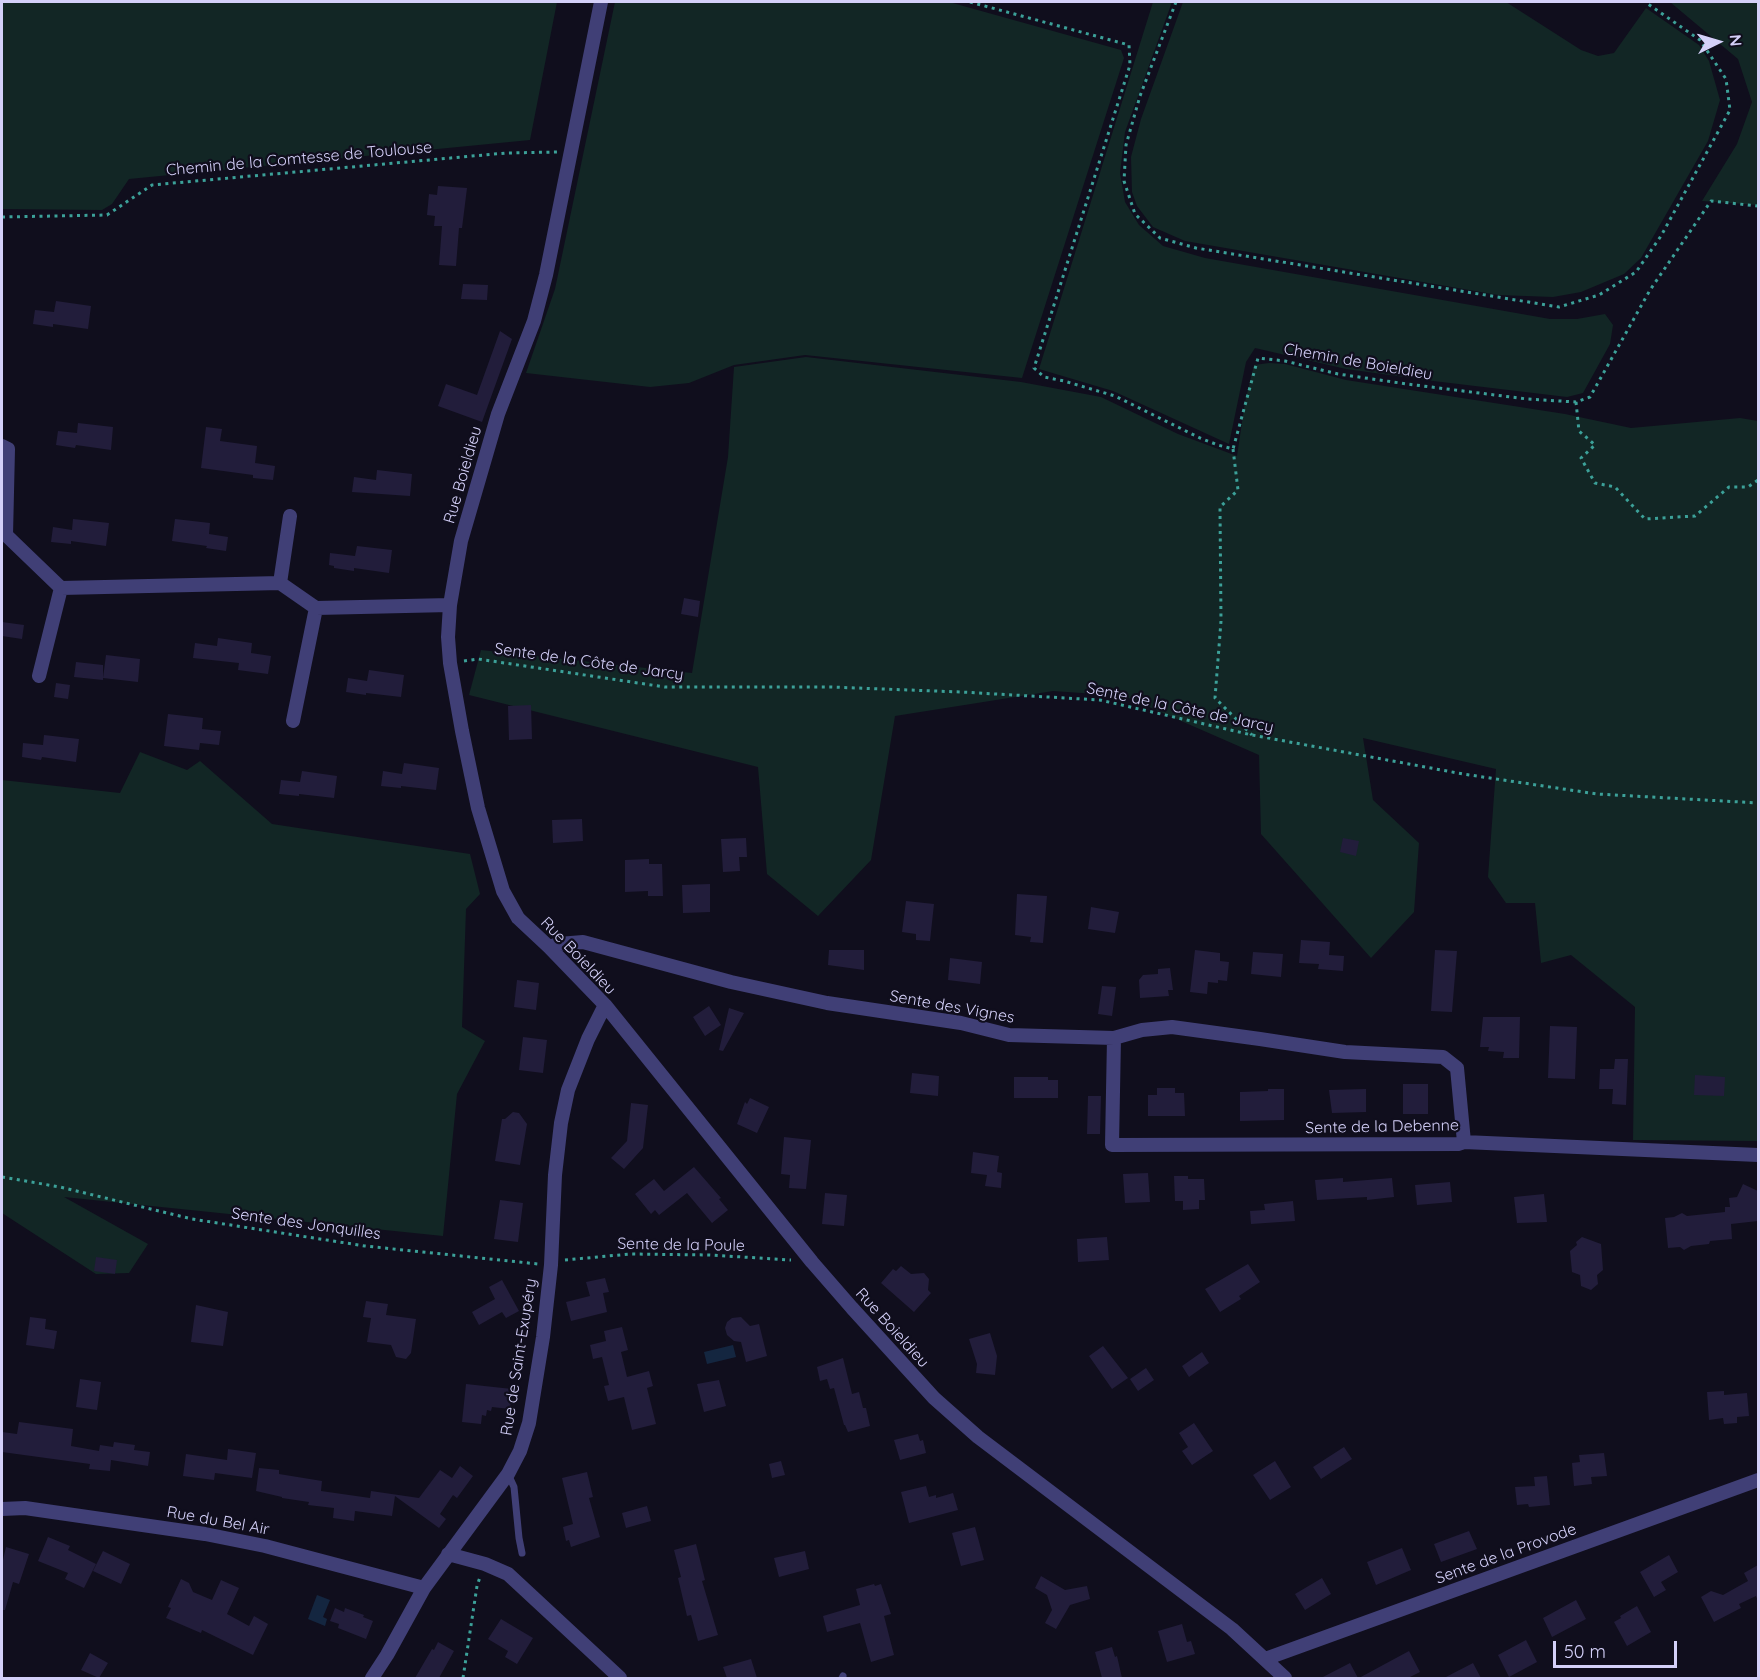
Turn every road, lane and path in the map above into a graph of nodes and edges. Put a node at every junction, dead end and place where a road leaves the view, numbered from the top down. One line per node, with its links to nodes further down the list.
1 (601, 2): 5 (street, Rue Boieldieu)
2 (970, 2): 10 (path)
3 (1176, 2): 4 (path)
4 (1645, 2)
5 (571, 151): 7 (path, Chemin de la Comtesse de Toulouse); 16 (street, Rue Boieldieu)
6 (1758, 206): 8 (path)
7 (2, 217)
8 (1576, 402): 10 (path, Chemin de Boieldieu); 11 (path)
9 (2, 446): 13 (street)
10 (1233, 449): 21 (path)
11 (1758, 480)
12 (290, 516): 14 (street)
13 (4, 533): 15 (street)
14 (280, 583): 15 (street); 17 (street)
15 (61, 588): 19 (street)
16 (450, 605): 17 (street); 18 (street, Rue Boieldieu)
17 (316, 608): 20 (street)
18 (450, 663): 21 (path, Sente de la Côte de Jarcy); 23 (street, Rue Boieldieu)
19 (39, 676)
20 (293, 721)
21 (1252, 735): 22 (path, Sente de la Côte de Jarcy)
22 (1758, 803)
23 (549, 947): 24 (street, Rue Boieldieu); 25 (street, Sente des Vignes)
24 (604, 1005): 29 (street, Rue Boieldieu); 30 (street, Rue de Saint-Exupéry)
25 (1114, 1038): 26 (street, Sente des Vignes); 26 (street, Sente de la Debenne)
26 (1464, 1142): 27 (street, Sente de la Debenne)
27 (1758, 1155)
28 (2, 1178): 30 (path, Sente des Jonquilles)
29 (812, 1262): 30 (path, Sente de la Poule); 38 (street, Rue Boieldieu)
30 (551, 1265): 31 (street, Rue de Saint-Exupéry)
31 (508, 1474): 34 (lane); 35 (street, Rue de Saint-Exupéry)
32 (1758, 1480): 38 (street, Sente de la Provode)
33 (2, 1509): 37 (street, Rue du Bel Air)
34 (522, 1553)
35 (448, 1554): 36 (street); 37 (street, Rue de Saint-Exupéry)
36 (485, 1564): 40 (path); 41 (street)
37 (424, 1588): 39 (street, Rue de Saint-Exupéry)
38 (1265, 1659): 42 (street, Rue Boieldieu)
39 (372, 1678)
40 (463, 1678)
41 (620, 1678)
42 (1285, 1678)

